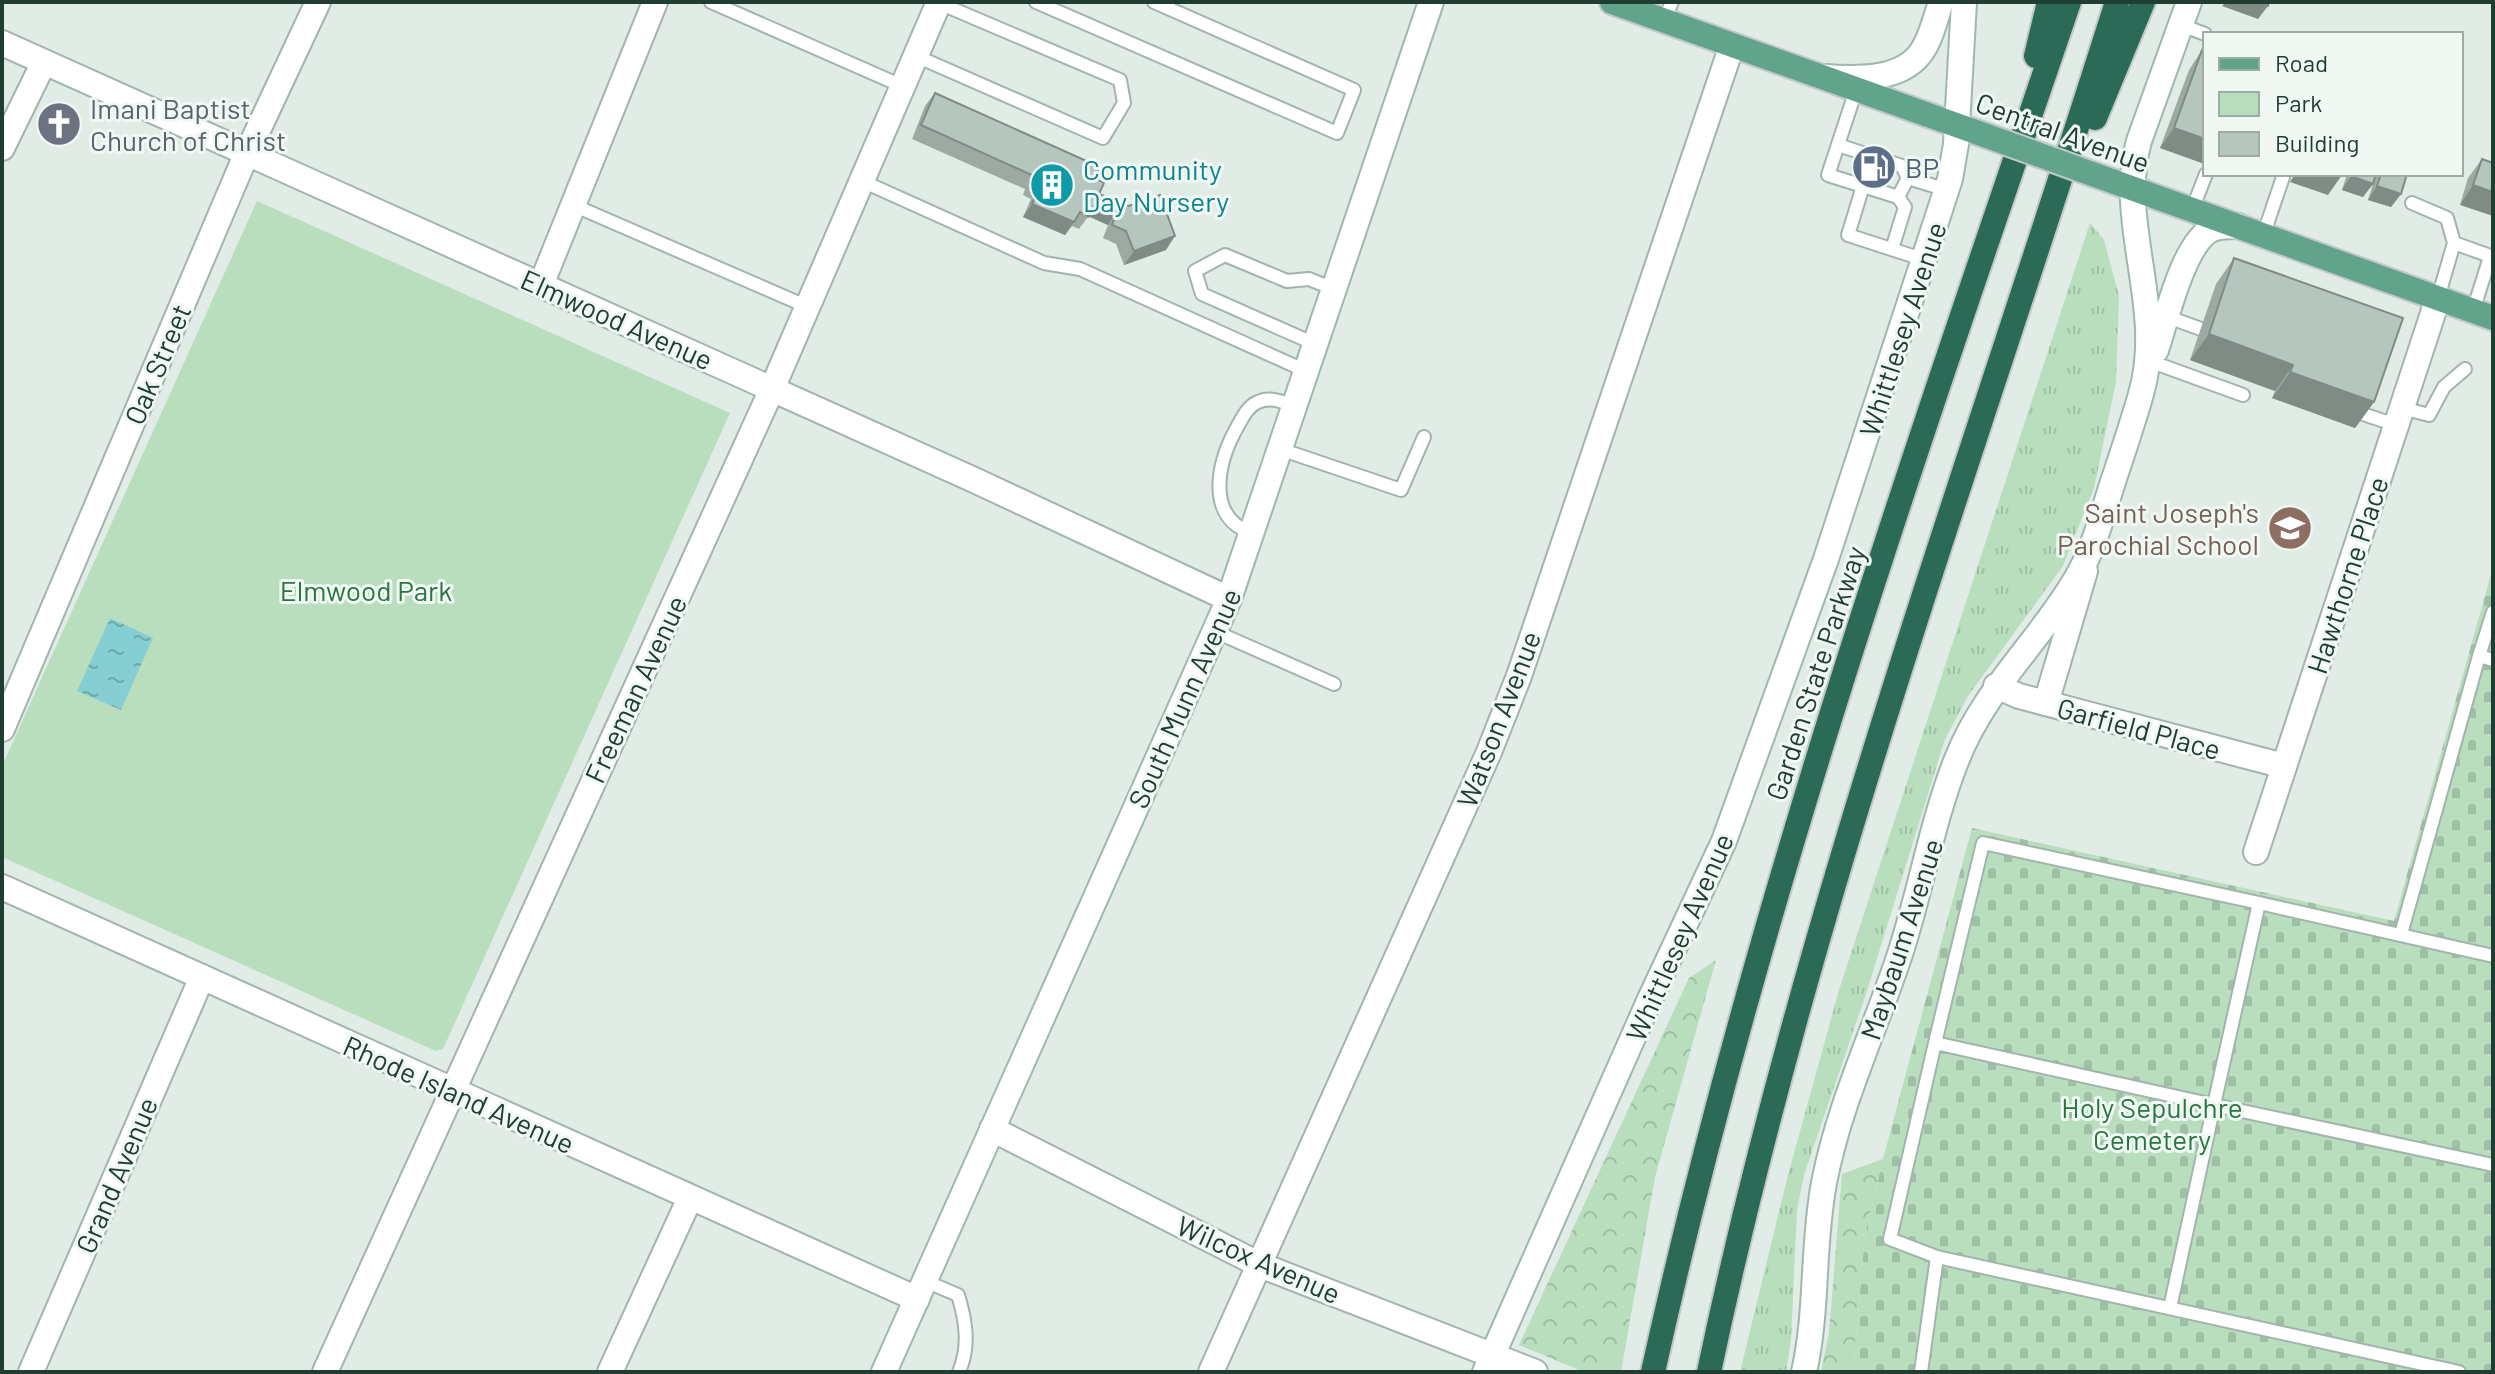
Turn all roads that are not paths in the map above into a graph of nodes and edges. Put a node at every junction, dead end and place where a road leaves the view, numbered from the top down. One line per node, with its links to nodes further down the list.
1 (318, 2): 29 (street, Oak Street)
2 (655, 2): 39 (street)
3 (711, 2): 24 (lane)
4 (939, 2): 21 (street, Freeman Avenue); 21 (lane)
5 (1036, 2): 6 (lane)
6 (1154, 2)
7 (1431, 2): 50 (street, South Munn Avenue)
8 (1612, 2): 16 (main road, Central Avenue)
9 (1941, 2): 23 (street)
10 (1964, 2): 26 (street, Whittlesey Avenue)
11 (2049, 2): 40 (highway)
12 (2069, 2): 40 (highway, Garden State Parkway)
13 (2117, 2): 48 (highway)
14 (2143, 2): 48 (highway)
15 (2189, 2): 17 (street)
16 (1668, 12): 20 (main road, Central Avenue)
17 (2181, 25): 18 (lane); 35 (street)
18 (2203, 33)
19 (2, 43): 22 (street, Elmwood Avenue)
20 (1732, 45): 23 (main road, Central Avenue); 93 (street, Watson Avenue)
21 (916, 56): 24 (street, Freeman Avenue)
22 (44, 62): 28 (street); 29 (street, Elmwood Avenue)
23 (1819, 76): 25 (main road, Central Avenue)
24 (902, 86): 33 (street, Freeman Avenue)
25 (1856, 90): 26 (main road, Central Avenue); 27 (lane)
26 (1957, 126): 35 (main road, Central Avenue, bridge); 36 (street, Whittlesey Avenue)
27 (1838, 145): 32 (lane); 34 (lane)
28 (2, 148)
29 (248, 154): 49 (street, Elmwood Avenue); 78 (street, Oak Street)
30 (2205, 176): 41 (lane)
31 (2283, 176): 43 (lane)
32 (1908, 178): 36 (lane); 37 (lane)
33 (862, 181): 52 (street, Freeman Avenue); 59 (lane)
34 (1863, 186): 37 (lane); 45 (lane)
35 (2133, 189): 41 (main road, Central Avenue); 61 (street)
36 (1947, 190): 47 (street, Whittlesey Avenue)
37 (1898, 197): 45 (lane)
38 (2412, 203): 44 (lane)
39 (573, 205): 49 (street); 52 (lane)
40 (1998, 205): 104 (highway, Garden State Parkway)
41 (2192, 210): 42 (main road, Central Avenue)
42 (2238, 226): 43 (main road, Central Avenue); 54 (street)
43 (2263, 236): 51 (main road, Central Avenue)
44 (2454, 243): 46 (lane); 51 (lane)
45 (1892, 249): 47 (lane)
46 (2492, 257): 53 (lane)
47 (1925, 260): 96 (street, Whittlesey Avenue)
48 (2033, 268): 105 (highway)
49 (541, 285): 60 (street, Elmwood Avenue)
50 (1334, 289): 56 (street, South Munn Avenue); 56 (lane)
51 (2438, 298): 53 (main road, Central Avenue); 65 (street, Hawthorne Place)
52 (808, 307): 60 (street, Freeman Avenue)
53 (2483, 314)
54 (2168, 317): 55 (lane); 57 (street)
55 (2201, 329)
56 (1315, 344): 59 (street, South Munn Avenue)
57 (2152, 362): 61 (street); 62 (lane)
58 (2465, 369): 65 (lane)
59 (1306, 371): 63 (street, South Munn Avenue)
60 (772, 389): 70 (street, Elmwood Avenue); 87 (street, Freeman Avenue)
61 (2142, 390): 69 (street)
62 (2243, 395)
63 (1295, 406): 67 (street, South Munn Avenue); 68 (lane)
64 (2360, 413): 65 (lane)
65 (2399, 416): 79 (street, Hawthorne Place)
66 (1424, 437): 67 (lane)
67 (1280, 449): 68 (street, South Munn Avenue)
68 (1252, 533): 70 (street, South Munn Avenue)
69 (2094, 541): 76 (street, Maybaum Avenue); 77 (street)
70 (1229, 599): 72 (street, South Munn Avenue)
71 (2493, 612): 73 (lane)
72 (1216, 632): 75 (lane); 89 (street, South Munn Avenue)
73 (2479, 656): 74 (lane); 83 (lane)
74 (2493, 660)
75 (1334, 684)
76 (1996, 686): 77 (street, Garfield Place); 106 (street, Maybaum Avenue)
77 (2046, 703): 79 (street, Garfield Place)
78 (2, 729)
79 (2284, 766): 80 (street, Hawthorne Place)
80 (2256, 852)
81 (2, 887): 85 (street, Rhode Island Avenue)
82 (2259, 903): 83 (lane); 86 (lane); 88 (lane)
83 (2401, 934): 84 (lane)
84 (2493, 956)
85 (202, 977): 87 (street, Rhode Island Avenue); 97 (street, Grand Avenue)
86 (1935, 1043): 88 (lane); 92 (lane)
87 (451, 1091): 91 (street, Rhode Island Avenue); 98 (street, Freeman Avenue)
88 (2214, 1105): 90 (lane); 95 (lane)
89 (992, 1129): 93 (street, Wilcox Avenue); 94 (street, South Munn Avenue)
90 (2493, 1165)
91 (690, 1198): 94 (street, Rhode Island Avenue); 99 (street)
92 (1937, 1257): 95 (lane); 107 (lane)
93 (1260, 1265): 96 (street, Wilcox Avenue); 102 (street, Watson Avenue)
94 (921, 1290): 100 (street, South Munn Avenue); 101 (lane)
95 (2170, 1308): 108 (lane)
96 (1489, 1364): 103 (street, Wilcox Avenue)
97 (31, 1372)
98 (325, 1372)
99 (610, 1372)
100 (884, 1372)
101 (959, 1372)
102 (1211, 1372)
103 (1535, 1372)
104 (1653, 1372)
105 (1709, 1372)
106 (1804, 1372)
107 (1921, 1372)
108 (2459, 1372)

